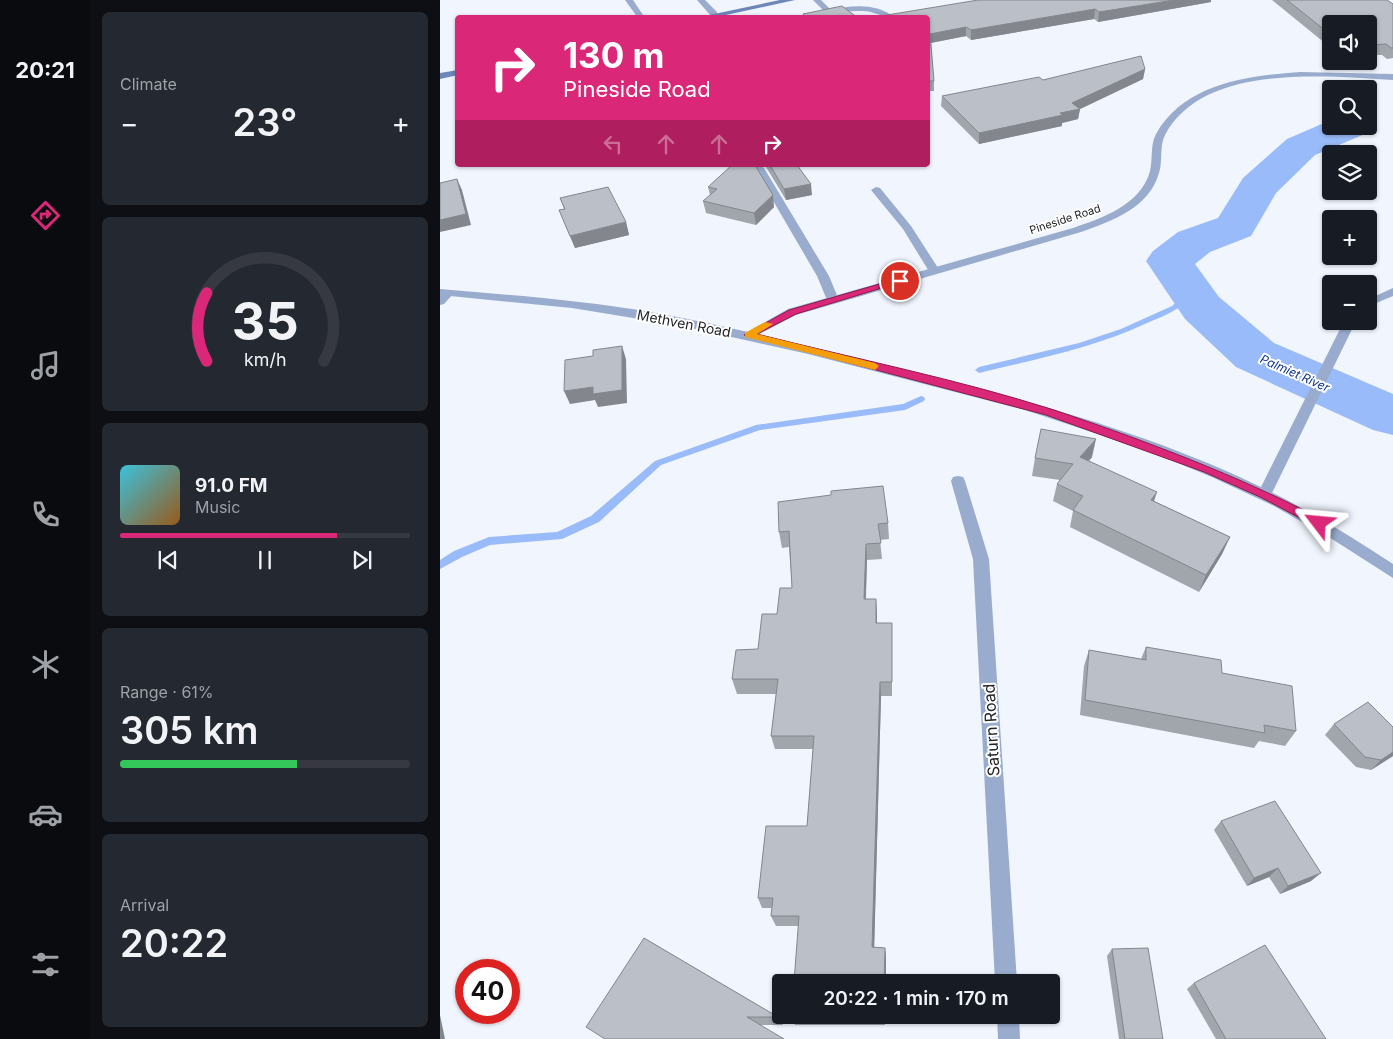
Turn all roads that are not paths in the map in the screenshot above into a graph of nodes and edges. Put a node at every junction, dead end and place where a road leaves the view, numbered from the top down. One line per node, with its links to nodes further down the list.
1 (629, 0): 7 (street)
2 (701, 0): 6 (street)
3 (791, 0): 6 (main road)
4 (817, 0): 5 (street)
5 (829, 12): 9 (street); 10 (street)
6 (714, 14): 8 (main road)
7 (640, 15)
8 (710, 15)
9 (816, 15)
10 (888, 15)
11 (455, 73): 12 (main road)
12 (440, 76)
13 (1393, 77): 16 (street, Pineside Road)
14 (759, 168): 20 (street)
15 (876, 190): 16 (street)
16 (934, 271): 20 (street, Pineside Road)
17 (1393, 291): 19 (street)
18 (443, 295): 22 (street, Methven Road)
19 (1377, 299)
20 (833, 300): 22 (street, Pineside Road)
21 (1346, 330): 24 (street)
22 (748, 335): 24 (street, Methven Road)
23 (958, 481): 26 (street, Saturn Road)
24 (1264, 494): 25 (street, Methven Road)
25 (1393, 572)
26 (1006, 974)
27 (1008, 1024): 28 (street)
28 (1009, 1039)

